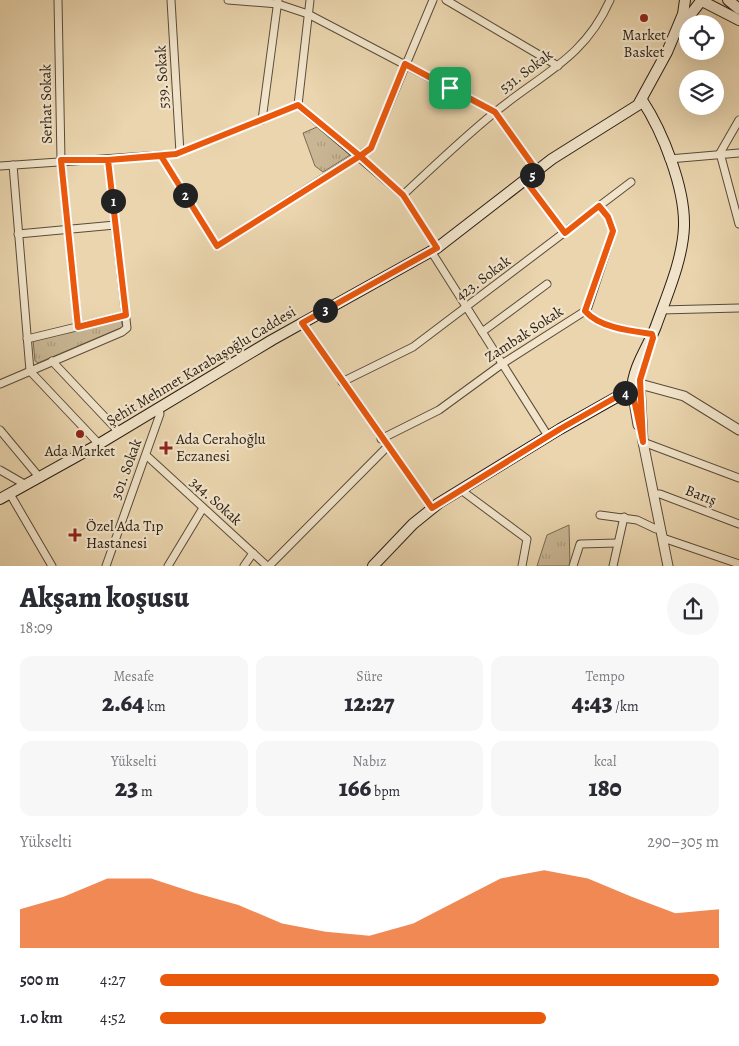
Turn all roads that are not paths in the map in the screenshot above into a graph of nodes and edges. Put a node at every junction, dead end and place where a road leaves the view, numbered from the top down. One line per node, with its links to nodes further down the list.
1 (58, 0): 29 (street, Serhat Sokak)
2 (171, 0): 23 (street, 539. Sokak)
3 (228, 0): 11 (street)
4 (310, 0): 13 (street)
5 (433, 0): 16 (street)
6 (446, 0): 17 (street)
7 (610, 0): 17 (street, 531. Sokak)
8 (685, 0): 15 (main road, Şehit Mehmet Karabaşoğlu Caddesi)
9 (699, 0): 14 (main road); 15 (main road, Şehit Mehmet Karabaşoğlu Caddesi)
10 (728, 0): 12 (main road)
11 (278, 2): 13 (street); 21 (street)
12 (739, 9)
13 (308, 14): 16 (street); 19 (street)
14 (739, 20)
15 (667, 52): 18 (main road, Şehit Mehmet Karabaşoğlu Caddesi)
16 (405, 64): 20 (street); 27 (street)
17 (558, 66): 20 (street, 531. Sokak)
18 (642, 100): 28 (main road); 33 (main road, Şehit Mehmet Karabaşoğlu Caddesi)
19 (298, 105): 21 (street); 27 (street)
20 (495, 112): 33 (street); 36 (street, 531. Sokak)
21 (262, 120): 23 (street)
22 (739, 120): 24 (street)
23 (180, 153): 26 (street)
24 (720, 153): 25 (street); 28 (street); 38 (street)
25 (739, 153)
26 (161, 156): 27 (street); 30 (street)
27 (360, 156): 36 (street)
28 (669, 159): 47 (main road)
29 (61, 160): 30 (street); 31 (street); 40 (street, Serhat Sokak)
30 (108, 160): 39 (street)
31 (13, 165): 32 (street); 42 (street)
32 (0, 166)
33 (537, 171): 34 (main road, Şehit Mehmet Karabaşoğlu Caddesi)
34 (525, 180): 41 (street); 43 (main road, Şehit Mehmet Karabaşoğlu Caddesi)
35 (631, 182): 37 (street, 423. Sokak)
36 (403, 195): 43 (street)
37 (599, 206): 41 (street, 423. Sokak); 48 (street, Zambak Sokak)
38 (739, 224)
39 (116, 225): 40 (street); 49 (street)
40 (68, 230): 42 (street); 51 (street, Serhat Sokak)
41 (565, 233): 45 (street, 423. Sokak)
42 (18, 234): 54 (street)
43 (434, 249): 45 (street); 50 (main road, Şehit Mehmet Karabaşoğlu Caddesi)
44 (547, 284): 52 (street)
45 (467, 308): 52 (street); 58 (street, 423. Sokak)
46 (739, 308): 47 (street)
47 (661, 310): 53 (main road)
48 (585, 311): 53 (street); 56 (street, Zambak Sokak)
49 (126, 315): 51 (street); 55 (street)
50 (302, 323): 58 (street); 61 (main road, Şehit Mehmet Karabaşoğlu Caddesi)
51 (78, 327): 54 (street)
52 (482, 332): 56 (street)
53 (652, 334): 60 (main road)
54 (27, 339): 57 (street)
55 (52, 361): 57 (street); 64 (street)
56 (502, 364): 65 (street); 66 (street, Zambak Sokak)
57 (30, 371): 59 (street); 68 (street)
58 (342, 382): 66 (street)
59 (0, 384)
60 (635, 385): 63 (street); 65 (main road); 67 (street)
61 (159, 408): 64 (main road, Şehit Mehmet Karabaşoğlu Caddesi); 70 (street, 301. Sokak)
62 (0, 430): 72 (street)
63 (739, 430)
64 (119, 432): 68 (main road, Şehit Mehmet Karabaşoğlu Caddesi)
65 (548, 436): 75 (main road)
66 (381, 439): 69 (street)
67 (643, 442): 73 (street); 77 (street)
68 (99, 444): 72 (main road, Şehit Mehmet Karabaşoğlu Caddesi)
69 (387, 447): 80 (street); 93 (street)
70 (146, 456): 79 (street, 344. Sokak); 90 (street, 301. Sokak)
71 (0, 470): 74 (street)
72 (40, 478): 74 (main road, Şehit Mehmet Karabaşoğlu Caddesi)
73 (739, 478)
74 (26, 485): 76 (main road, Şehit Mehmet Karabaşoğlu Caddesi)
75 (461, 490): 80 (main road); 95 (street)
76 (10, 494): 78 (main road, Şehit Mehmet Karabaşoğlu Caddesi); 89 (street)
77 (653, 494): 83 (street, Barış); 84 (street)
78 (0, 499)
79 (203, 508): 87 (street, 344. Sokak); 91 (street)
80 (432, 508): 94 (main road)
81 (600, 515): 82 (street)
82 (624, 518): 84 (street); 86 (street)
83 (739, 524)
84 (661, 529): 85 (street)
85 (663, 538): 88 (street); 98 (street)
86 (618, 543): 96 (street); 97 (street)
87 (253, 553): 92 (street); 93 (street, 344. Sokak)
88 (739, 564)
89 (52, 566)
90 (106, 566)
91 (168, 566)
92 (244, 566)
93 (268, 566)
94 (373, 566)
95 (522, 566)
96 (573, 566)
97 (613, 566)
98 (668, 566)

